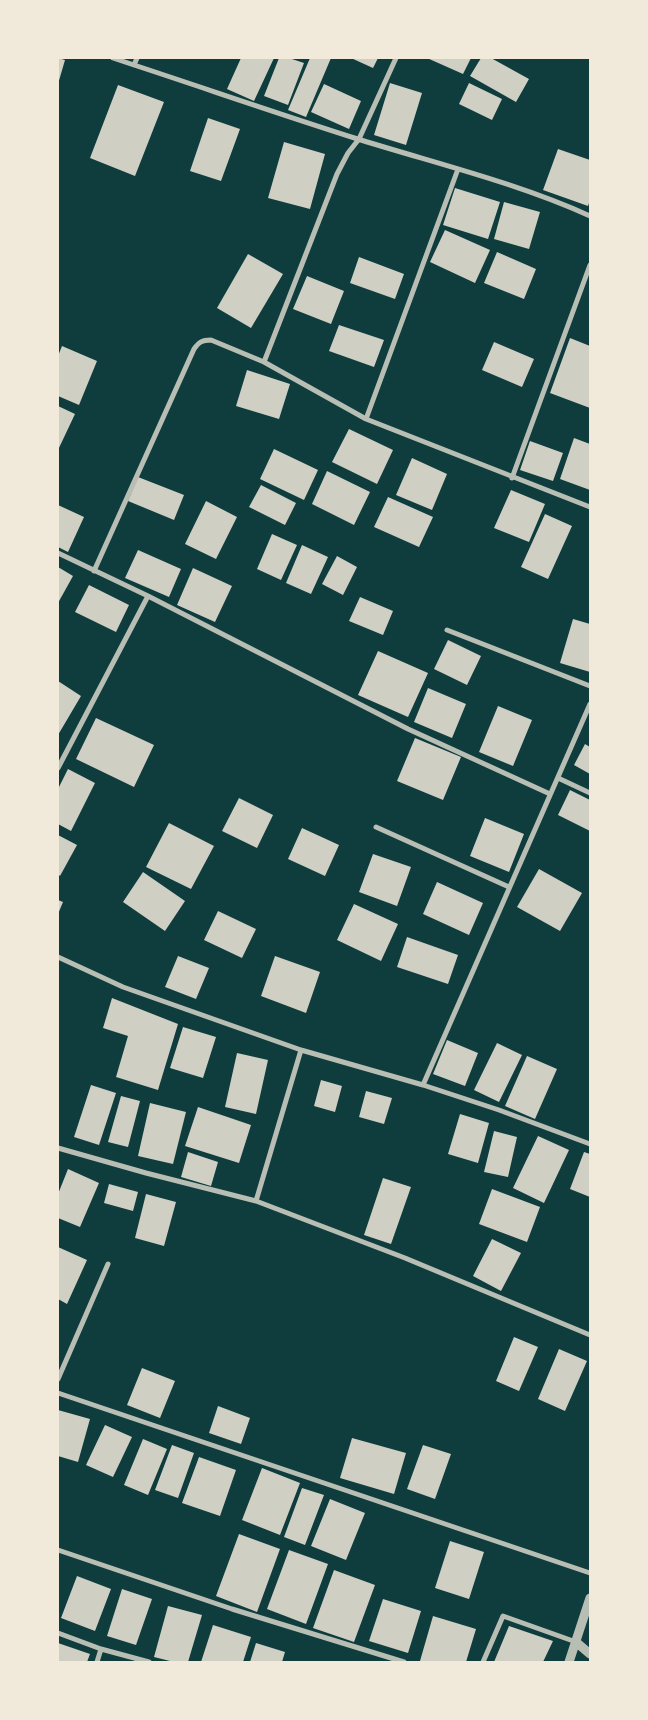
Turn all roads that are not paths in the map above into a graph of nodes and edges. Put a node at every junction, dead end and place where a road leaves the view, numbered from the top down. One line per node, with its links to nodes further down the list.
1 (113, 58): 4 (street)
2 (137, 58): 4 (street)
3 (396, 58): 5 (street)
4 (134, 65): 5 (street)
5 (359, 139): 6 (street); 9 (street)
6 (458, 169): 7 (street); 10 (street)
7 (590, 216)
8 (590, 264): 11 (street)
9 (264, 362): 10 (street); 14 (street)
10 (366, 420): 11 (street)
11 (512, 478): 12 (street)
12 (590, 507)
13 (58, 553): 14 (street)
14 (94, 571): 15 (street)
15 (148, 596): 19 (street); 22 (street)
16 (448, 630): 17 (street)
17 (590, 686)
18 (590, 704): 20 (street)
19 (58, 768)
20 (558, 778): 21 (street); 22 (street)
21 (590, 793)
22 (550, 794): 24 (street)
23 (376, 827): 24 (street)
24 (509, 887): 27 (street)
25 (58, 957): 26 (street)
26 (301, 1050): 27 (street); 30 (street)
27 (422, 1085): 28 (street)
28 (590, 1144)
29 (58, 1148): 30 (street)
30 (256, 1202): 32 (street)
31 (108, 1264): 33 (street)
32 (590, 1336)
33 (58, 1379)
34 (58, 1392): 36 (street)
35 (58, 1550): 44 (street)
36 (590, 1572)
37 (590, 1598): 39 (street)
38 (58, 1633): 40 (street)
39 (576, 1642): 41 (street); 45 (street); 46 (street)
40 (101, 1649): 42 (street); 43 (street)
41 (590, 1654)
42 (97, 1662)
43 (149, 1662)
44 (404, 1662)
45 (483, 1662)
46 (569, 1662)

